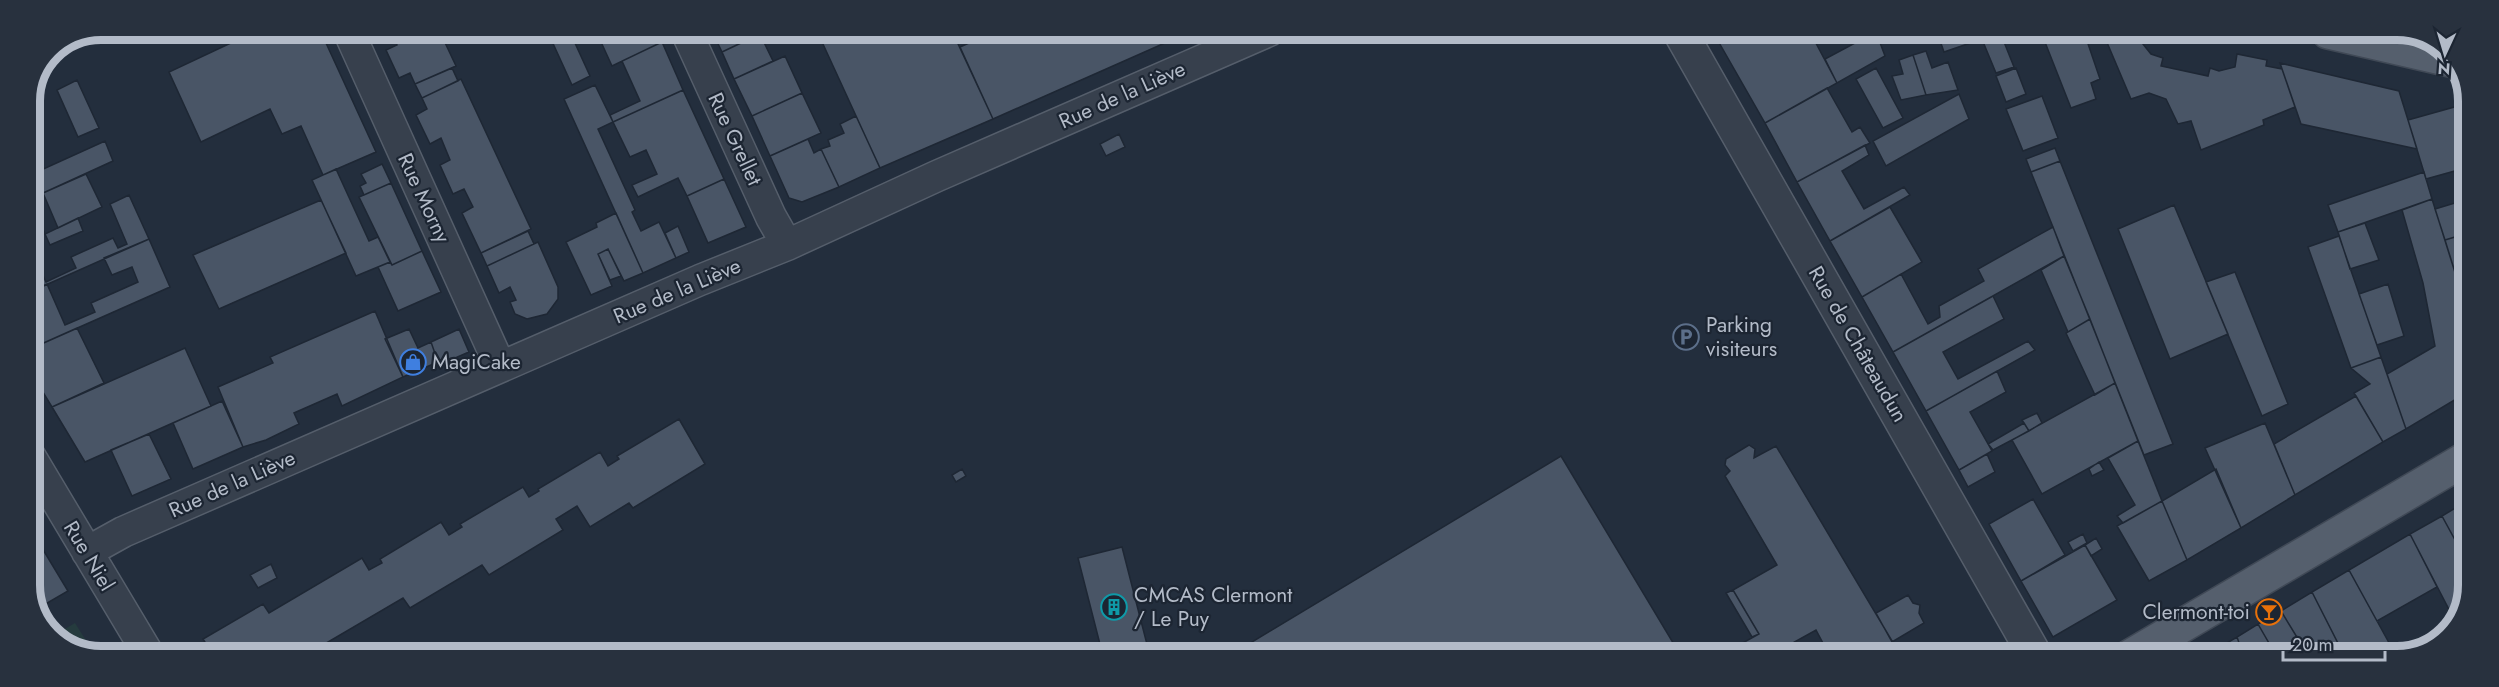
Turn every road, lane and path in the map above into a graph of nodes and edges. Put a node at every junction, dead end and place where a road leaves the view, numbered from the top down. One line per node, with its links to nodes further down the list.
1 (353, 40): 8 (street, Rue Morny)
2 (690, 40): 7 (street, Rue Grellet)
3 (1248, 40): 7 (street, Rue de la Liève)
4 (1685, 40): 13 (street, Rue de Châteaudun)
5 (2404, 41): 6 (main road)
6 (2435, 54)
7 (787, 245): 8 (street, Rue de la Liève)
8 (501, 366): 11 (street, Rue de la Liève)
9 (2458, 463): 14 (main road)
10 (41, 474): 11 (street, Rue Niel)
11 (87, 552): 12 (street, Rue Niel)
12 (144, 646)
13 (2030, 646)
14 (2148, 646)

